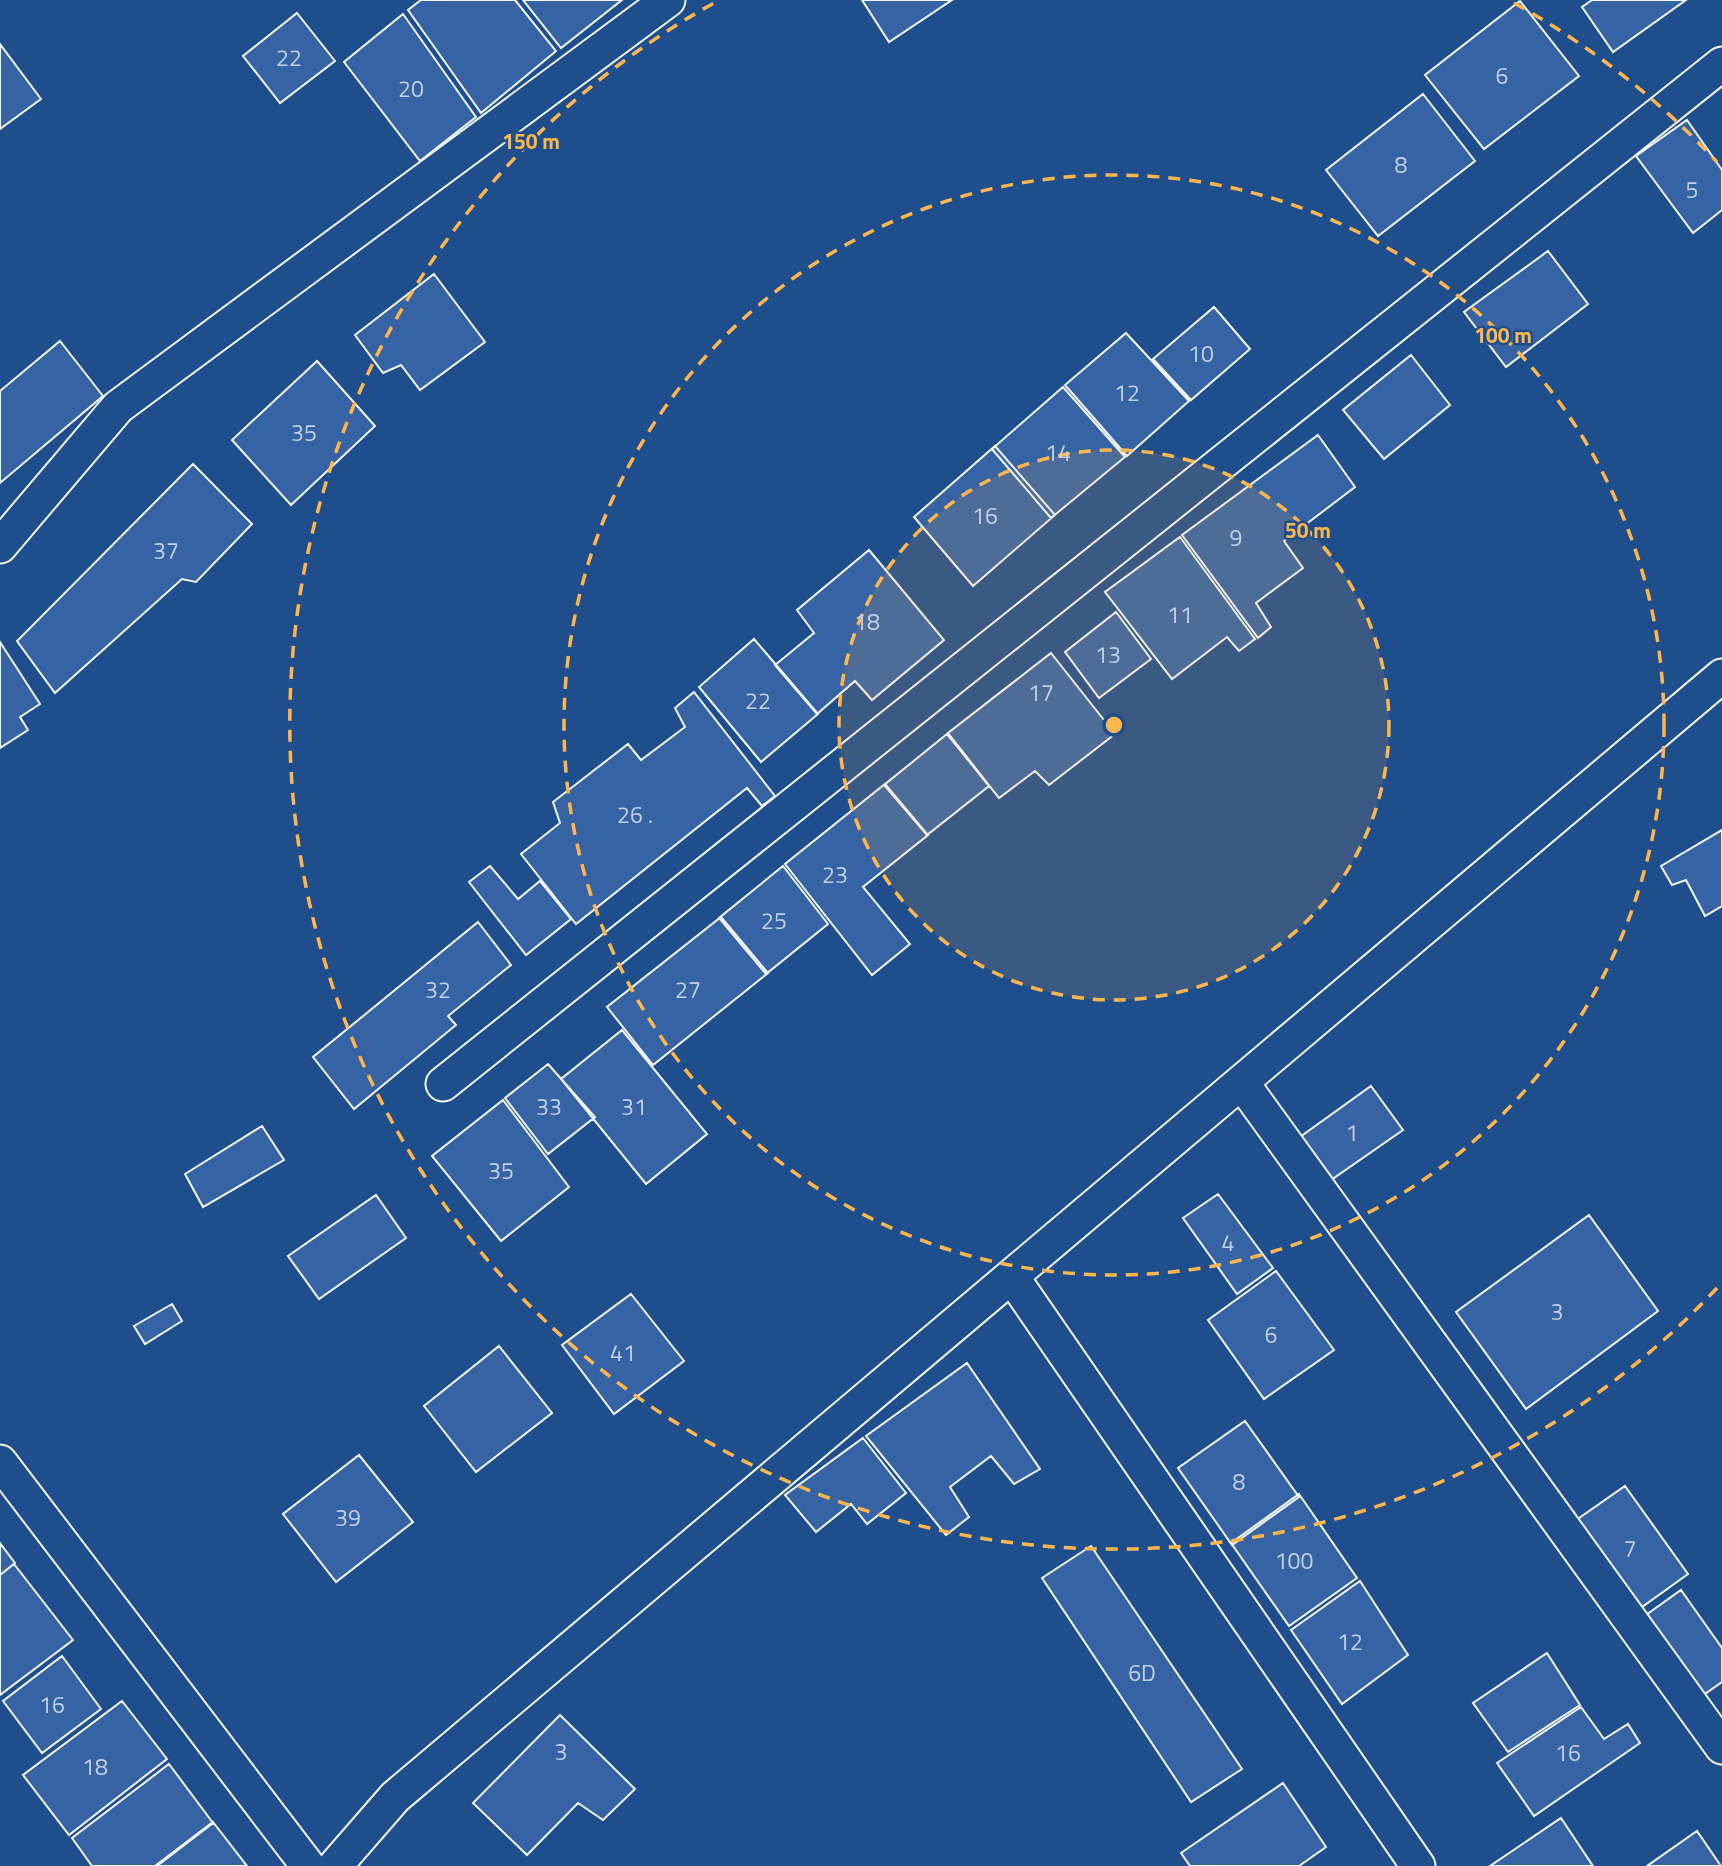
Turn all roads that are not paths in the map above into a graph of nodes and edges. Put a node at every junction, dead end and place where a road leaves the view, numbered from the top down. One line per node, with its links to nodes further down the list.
1 (668, 0): 3 (street)
2 (1722, 64): 6 (street)
3 (0, 546)
4 (1722, 676): 5 (street)
5 (1242, 1083): 7 (street); 9 (street)
6 (443, 1084)
7 (1012, 1277): 11 (street); 12 (street)
8 (0, 1462): 10 (street)
9 (1722, 1747)
10 (308, 1866)
11 (335, 1866)
12 (1418, 1866)

